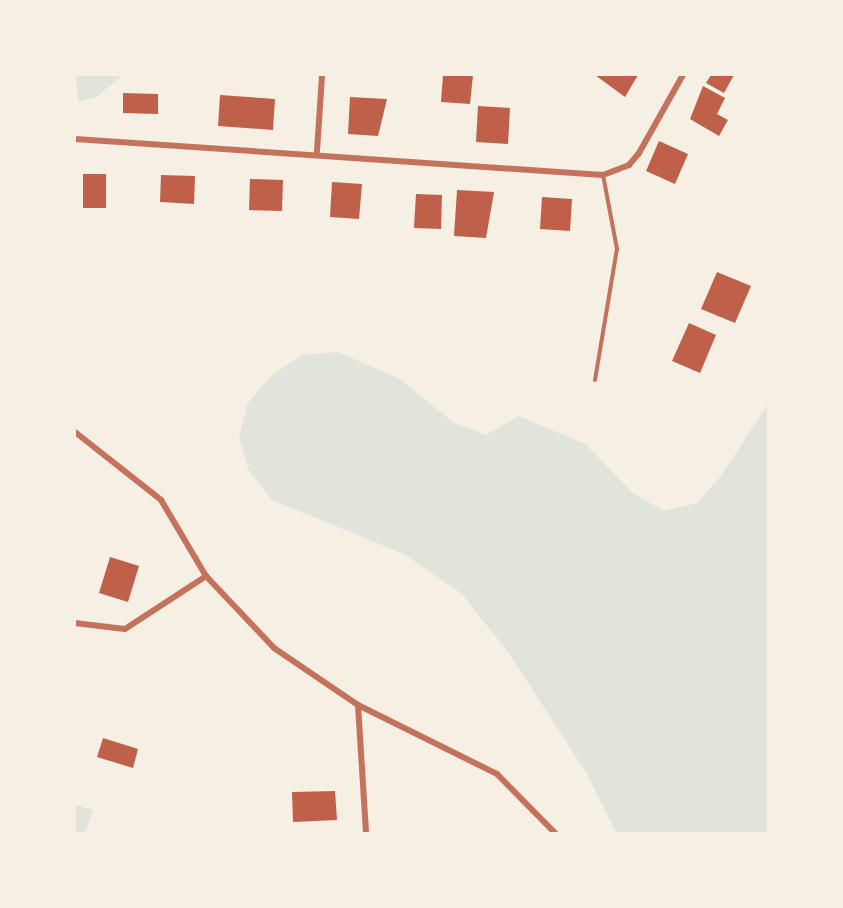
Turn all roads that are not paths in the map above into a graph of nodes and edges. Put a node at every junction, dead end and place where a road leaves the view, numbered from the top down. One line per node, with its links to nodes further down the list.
1 (322, 75): 4 (street)
2 (683, 75): 5 (street)
3 (75, 139): 4 (street)
4 (317, 151): 5 (street)
5 (603, 174): 6 (lane)
6 (595, 380)
7 (75, 432): 8 (street)
8 (206, 576): 9 (street); 10 (street)
9 (75, 623)
10 (358, 705): 11 (street); 12 (street)
11 (366, 833)
12 (555, 833)

